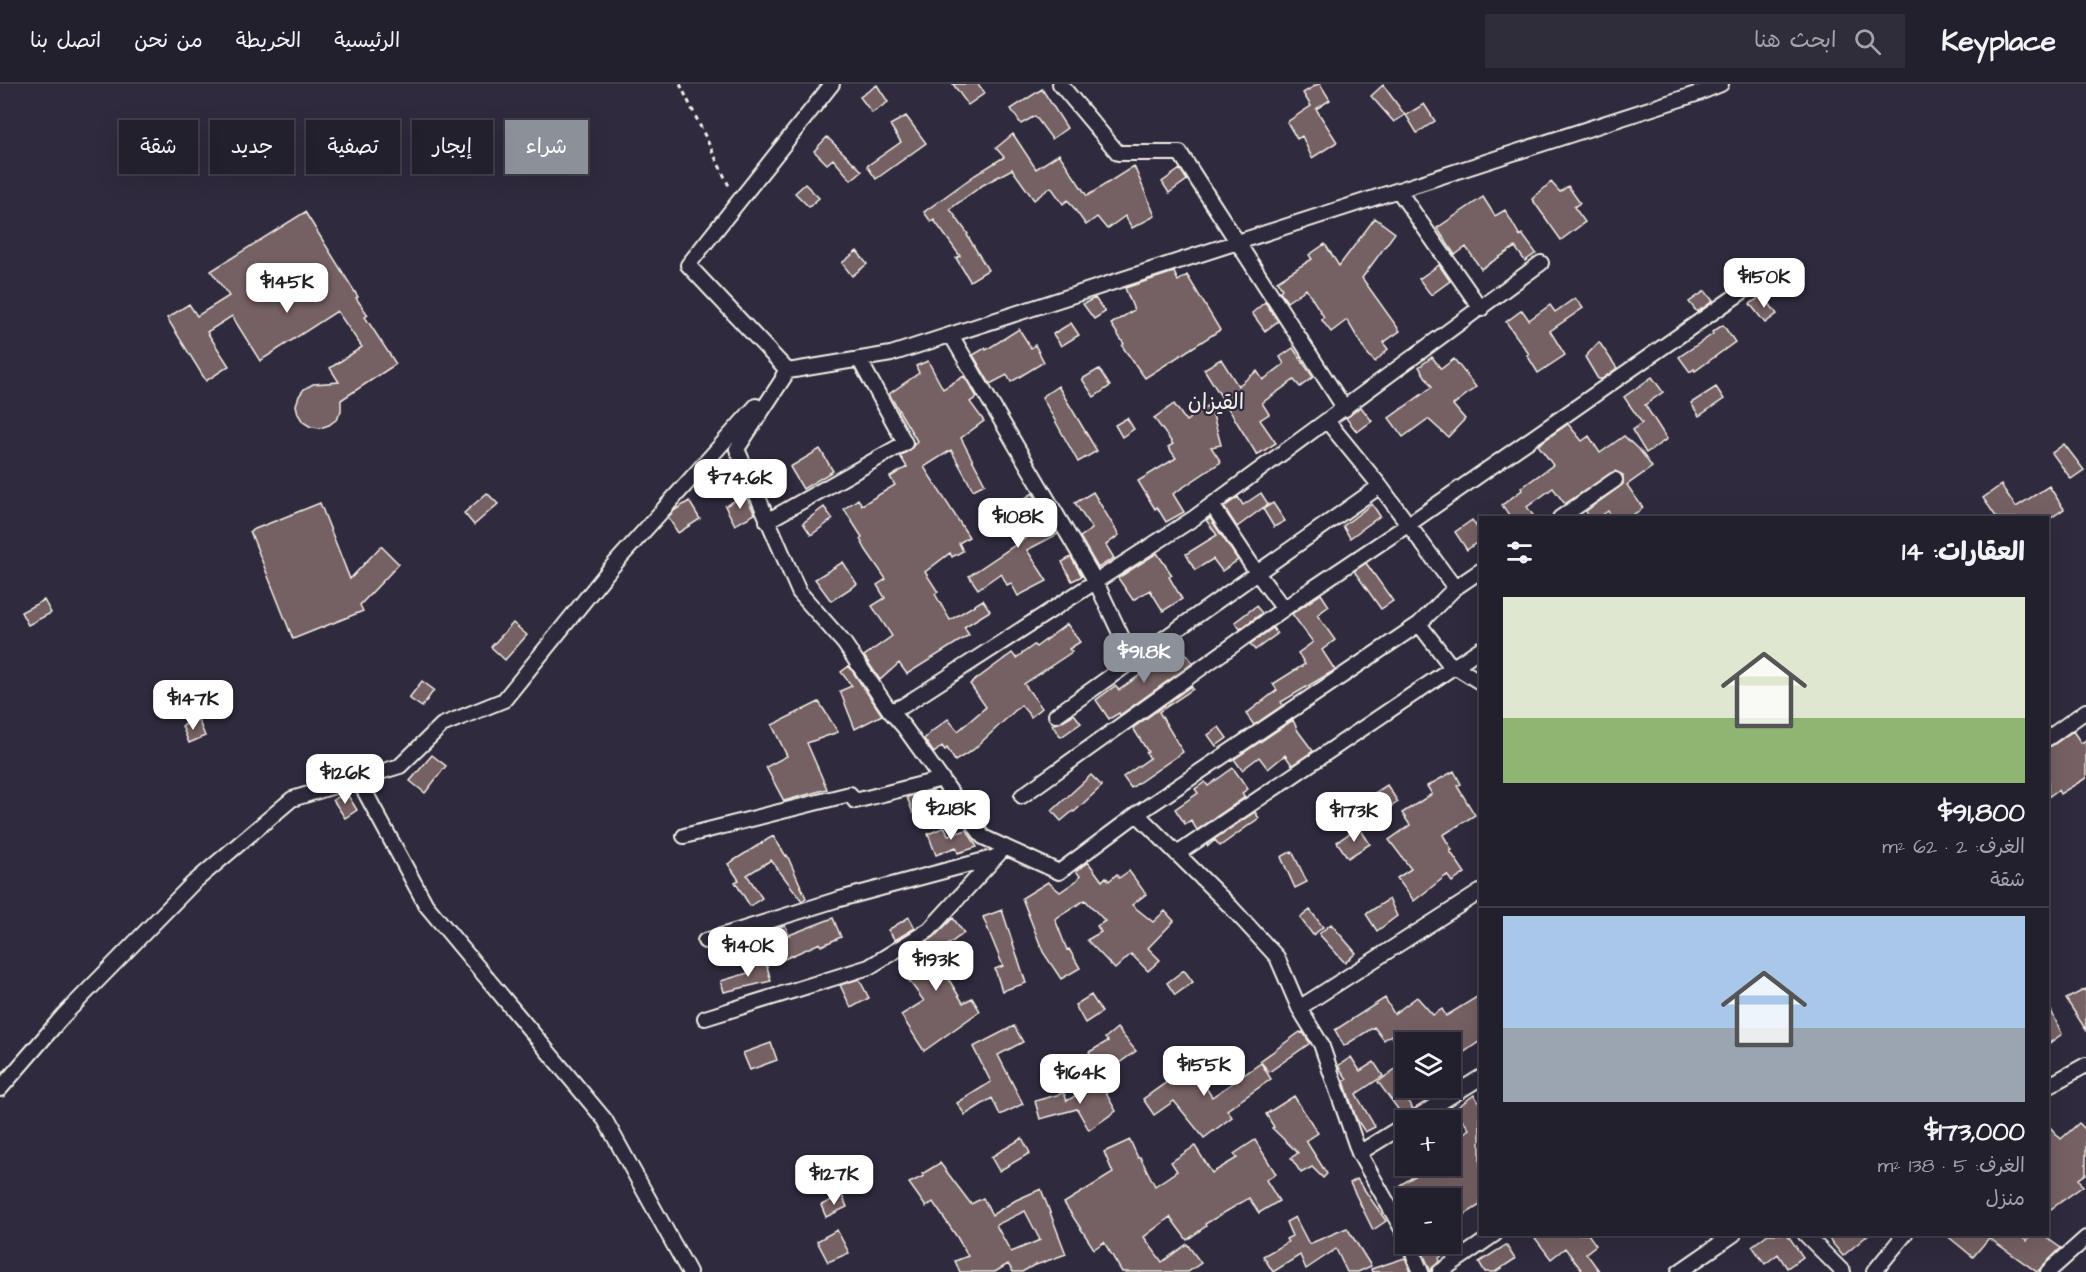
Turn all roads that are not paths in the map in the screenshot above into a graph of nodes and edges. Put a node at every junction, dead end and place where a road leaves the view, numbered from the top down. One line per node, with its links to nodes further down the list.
1 (832, 84): 11 (street)
2 (1060, 84): 5 (street)
3 (1720, 84): 4 (street)
4 (1398, 190): 5 (street); 8 (street)
5 (1237, 243): 9 (street); 12 (street)
6 (1541, 263): 8 (street)
7 (1746, 289): 19 (street)
8 (1481, 309): 12 (street)
9 (951, 335): 10 (street); 22 (street)
10 (859, 359): 11 (street); 18 (street)
11 (788, 371): 18 (street); 34 (street)
12 (1345, 409): 13 (street)
13 (1327, 422): 15 (street); 16 (street)
14 (1615, 480): 17 (street)
15 (1380, 486): 19 (street); 21 (street)
16 (1212, 505): 21 (street); 22 (street)
17 (1563, 516)
18 (767, 521): 30 (street)
19 (1409, 524): 23 (street); 24 (street)
20 (1479, 572): 23 (street)
21 (1257, 573): 24 (street); 27 (street)
22 (1096, 582): 27 (street); 30 (street)
23 (1455, 588): 25 (street)
24 (1284, 609): 36 (street)
25 (1419, 624): 28 (street); 37 (street)
26 (1479, 650): 28 (street)
27 (1133, 661): 32 (street)
28 (1455, 666): 29 (street); 40 (street)
29 (1479, 681)
30 (890, 711): 35 (street)
31 (2086, 711): 33 (street)
32 (1056, 715)
33 (2049, 737)
34 (358, 779): 48 (street); 59 (street)
35 (942, 779): 38 (street); 39 (street)
36 (1022, 796)
37 (1137, 814): 39 (street); 40 (street)
38 (684, 836)
39 (1000, 852): 42 (street); 44 (street)
40 (1177, 854): 43 (street)
41 (1479, 893): 43 (street)
42 (705, 941)
43 (1299, 1008): 51 (street)
44 (705, 1018)
45 (2086, 1065): 47 (street)
46 (1479, 1079): 49 (street)
47 (2049, 1085)
48 (0, 1089)
49 (1428, 1110)
50 (1395, 1131): 51 (street)
51 (1359, 1153): 52 (street)
52 (1395, 1217)
53 (1492, 1236): 61 (street)
54 (1731, 1236): 62 (street)
55 (1807, 1236): 63 (street)
56 (1903, 1236): 64 (street)
57 (2086, 1238): 65 (street)
58 (1413, 1254): 60 (street)
59 (689, 1272)
60 (1421, 1272)
61 (1440, 1272)
62 (1679, 1272)
63 (1843, 1272)
64 (1874, 1272)
65 (2048, 1272)

